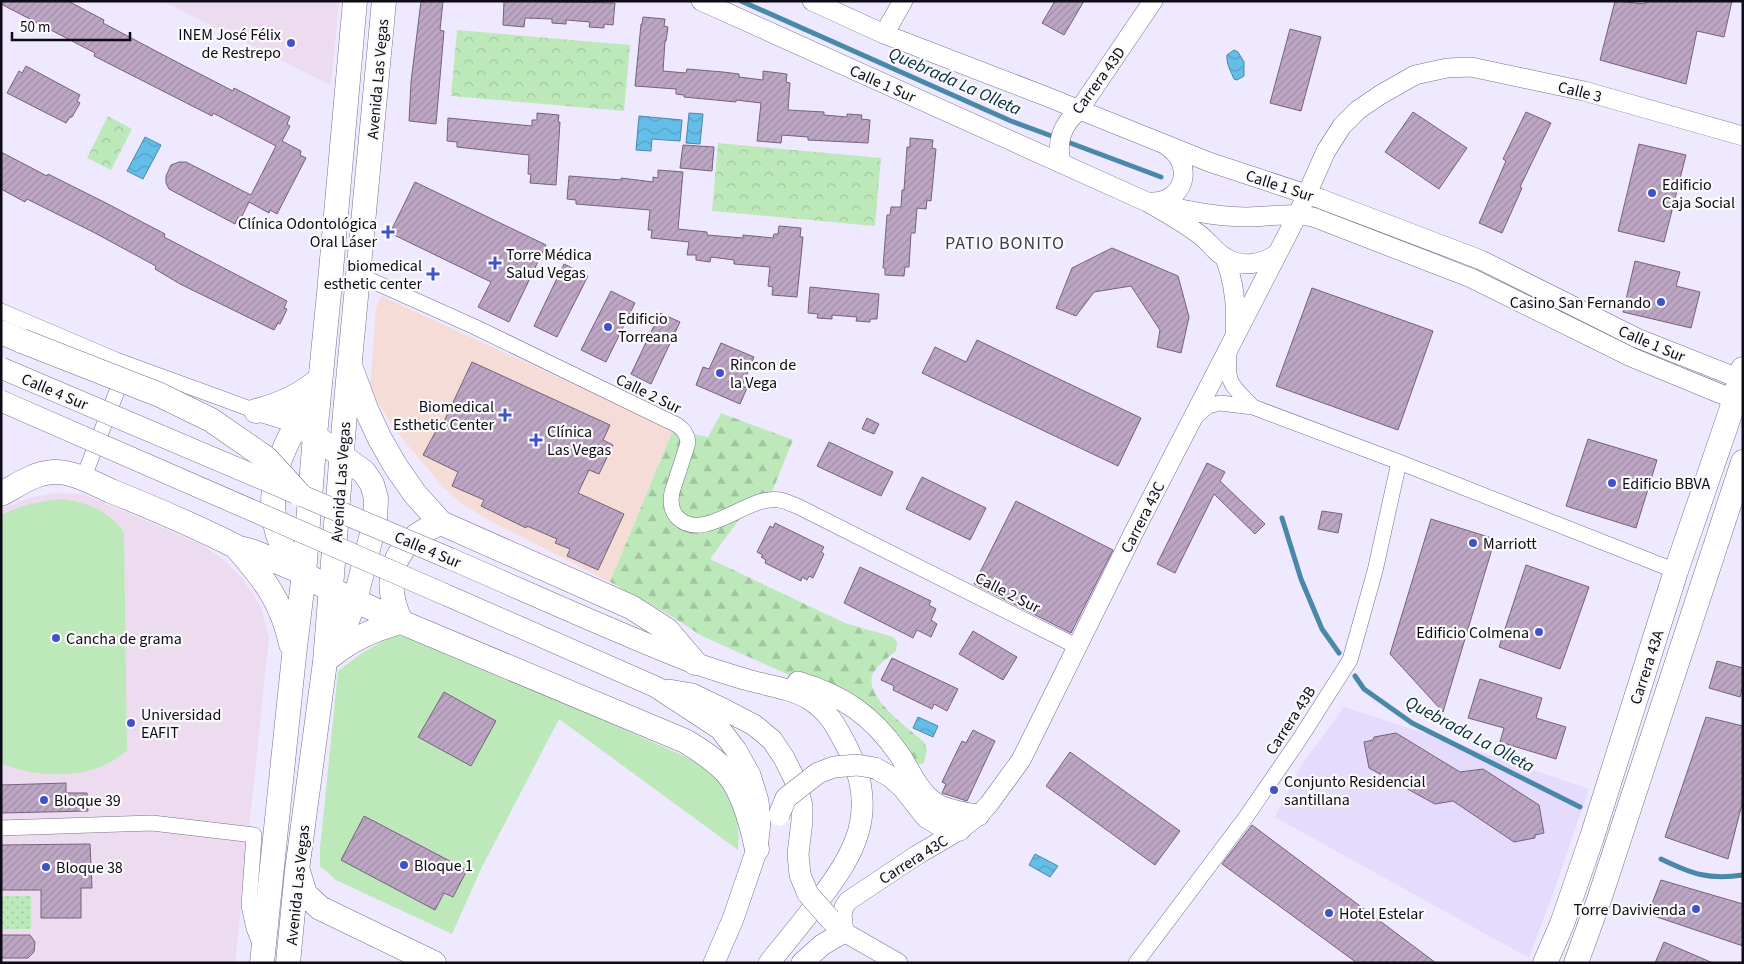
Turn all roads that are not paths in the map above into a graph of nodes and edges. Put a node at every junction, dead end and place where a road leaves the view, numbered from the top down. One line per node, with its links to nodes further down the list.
1 (355, 1): 25 (main road, Avenida Las Vegas)
2 (384, 1): 18 (main road, Avenida Las Vegas)
3 (701, 1): 12 (street, Calle 1 Sur)
4 (812, 1): 7 (street, Calle 1 Sur)
5 (903, 1): 7 (street)
6 (1153, 1): 9 (street, Carrera 43D)
7 (884, 34): 9 (street, Calle 1 Sur)
8 (1416, 75): 10 (street, Calle 3); 13 (street, Carrera 43C)
9 (1079, 110): 11 (street, Calle 1 Sur); 12 (street, Carrera 43D)
10 (1743, 136)
11 (1164, 144): 13 (street, Calle 1 Sur); 14 (street)
12 (1061, 163): 14 (street, Calle 1 Sur)
13 (1307, 194): 15 (street, Carrera 43C); 26 (street, Calle 1 Sur)
14 (1147, 202): 15 (street, Calle 1 Sur); 17 (street, Calle 1 Sur)
15 (1298, 214): 16 (street, Carrera 43C); 26 (street, Calle 1 Sur)
16 (1277, 254): 17 (street, Calle 1 Sur); 21 (street, Carrera 43C)
17 (1225, 258): 21 (street, Calle 1 Sur)
18 (359, 275): 23 (main road, Avenida Las Vegas); 45 (street, Calle 2 Sur)
19 (1, 311): 20 (street)
20 (18, 332): 22 (street); 37 (main road, bridge)
21 (1232, 341): 28 (street, Calle 1 Sur); 30 (street, Carrera 43C)
22 (128, 364): 29 (street); 35 (street)
23 (350, 364): 32 (main road, Avenida Las Vegas); 38 (main road)
24 (1, 368): 37 (main road, Calle 4 Sur, bridge)
25 (321, 379): 29 (main road); 31 (main road, Avenida Las Vegas)
26 (1740, 386): 40 (main road, Carrera 43A)
27 (1, 401): 50 (main road, Calle 4 Sur, bridge)
28 (1253, 407): 30 (street, Calle 1 Sur); 33 (street, Calle 1 Sur)
29 (256, 411): 31 (main road)
30 (1192, 419): 45 (street, Carrera 43C)
31 (300, 434): 32 (main road); 41 (main road, Avenida Las Vegas); 41 (main road)
32 (342, 455): 42 (main road, Avenida Las Vegas); 43 (main road)
33 (1399, 462): 40 (street, Calle 1 Sur); 65 (street, Carrera 43B)
34 (1743, 462): 67 (main road, Carrera 43A)
35 (83, 479): 36 (main road); 39 (main road)
36 (1, 494)
37 (299, 494): 48 (main road, Calle 4 Sur, bridge)
38 (441, 523): 44 (main road); 48 (main road)
39 (236, 547): 41 (main road); 46 (main road)
40 (1676, 572): 66 (main road, Carrera 43A)
41 (303, 576): 42 (main road); 46 (main road, Avenida Las Vegas)
42 (332, 589): 43 (main road); 47 (main road, Avenida Las Vegas)
43 (355, 600): 44 (main road); 47 (main road)
44 (401, 622): 47 (main road); 54 (main road)
45 (1078, 647): 51 (street, Carrera 43C)
46 (294, 656): 57 (main road, Avenida Las Vegas)
47 (325, 662): 55 (main road, Avenida Las Vegas)
48 (695, 663): 49 (main road, Calle 4 Sur)
49 (747, 680): 51 (main road); 62 (main road, Calle 4 Sur)
50 (656, 687): 54 (main road); 56 (main road, bridge)
51 (979, 815): 53 (street, Carrera 43C)
52 (1, 828): 57 (street)
53 (960, 830): 56 (street, Carrera 43C); 61 (main road, bridge)
54 (757, 849): 60 (main road)
55 (298, 870): 58 (main road, Avenida Las Vegas); 59 (main road)
56 (837, 925): 63 (main road); 64 (street)
57 (263, 958)
58 (288, 963)
59 (434, 963)
60 (714, 963)
61 (727, 963)
62 (769, 963)
63 (802, 963)
64 (898, 963)
65 (1136, 963)
66 (1545, 963)
67 (1576, 963)

